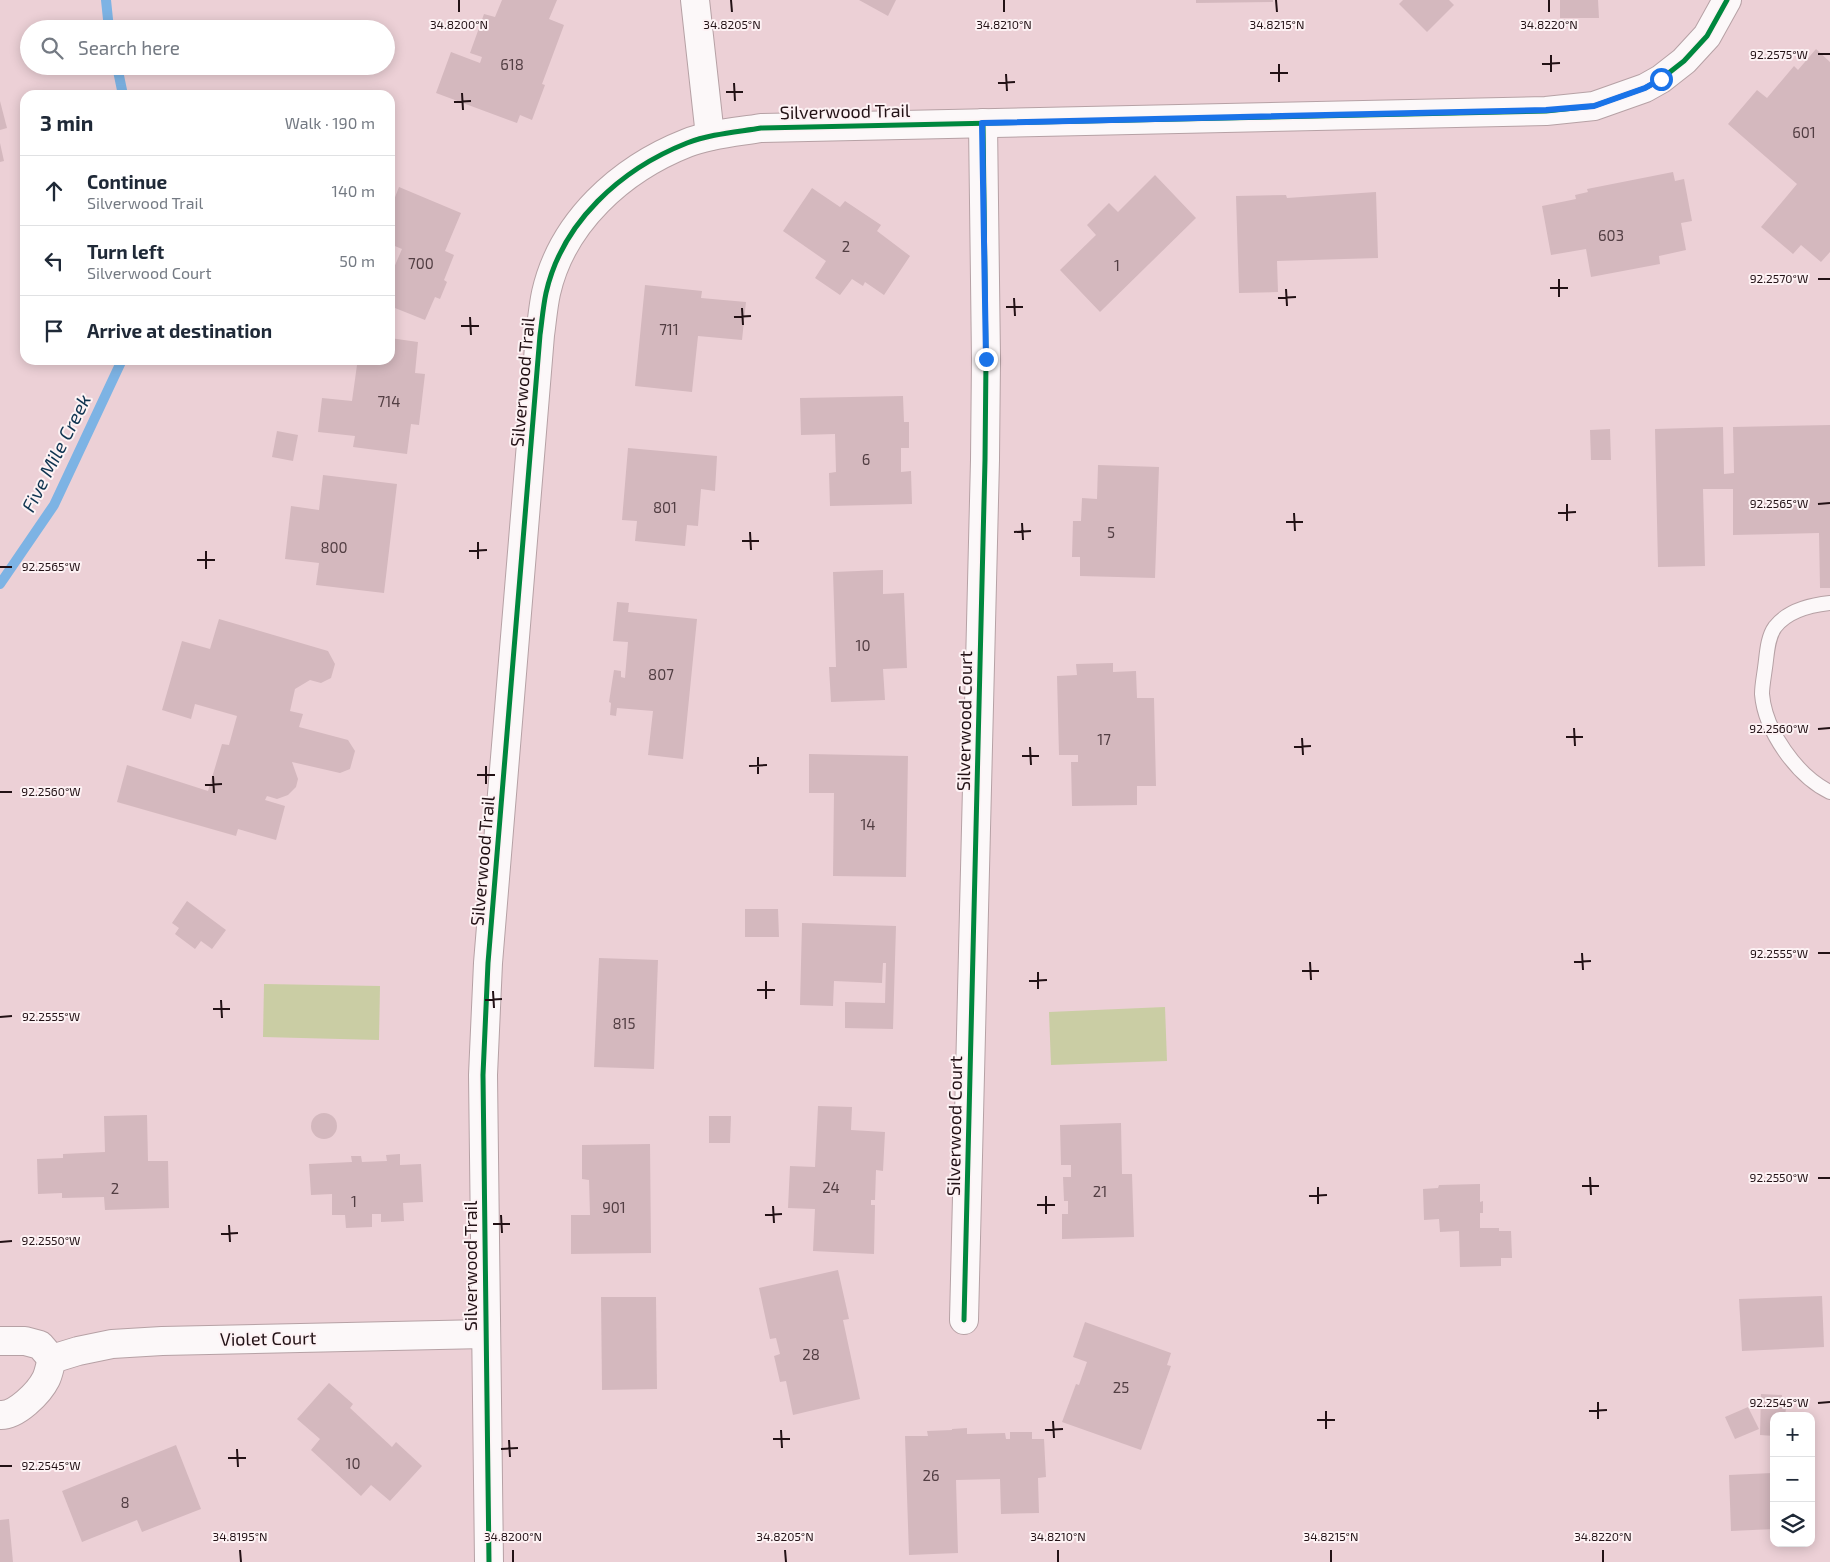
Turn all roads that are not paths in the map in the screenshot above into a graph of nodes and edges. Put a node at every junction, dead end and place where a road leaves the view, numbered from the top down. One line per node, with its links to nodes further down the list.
1 (695, 0): 4 (street)
2 (1727, 0): 3 (street, Silverwood Trail)
3 (982, 123): 4 (street, Silverwood Trail); 7 (street, Silverwood Court)
4 (710, 136): 8 (street, Silverwood Trail)
5 (1830, 603): 6 (lane)
6 (1830, 792)
7 (964, 1320)
8 (485, 1334): 10 (street, Violet Court); 12 (street, Silverwood Trail)
9 (0, 1341): 10 (street)
10 (52, 1359): 11 (street)
11 (0, 1415)
12 (489, 1562)

